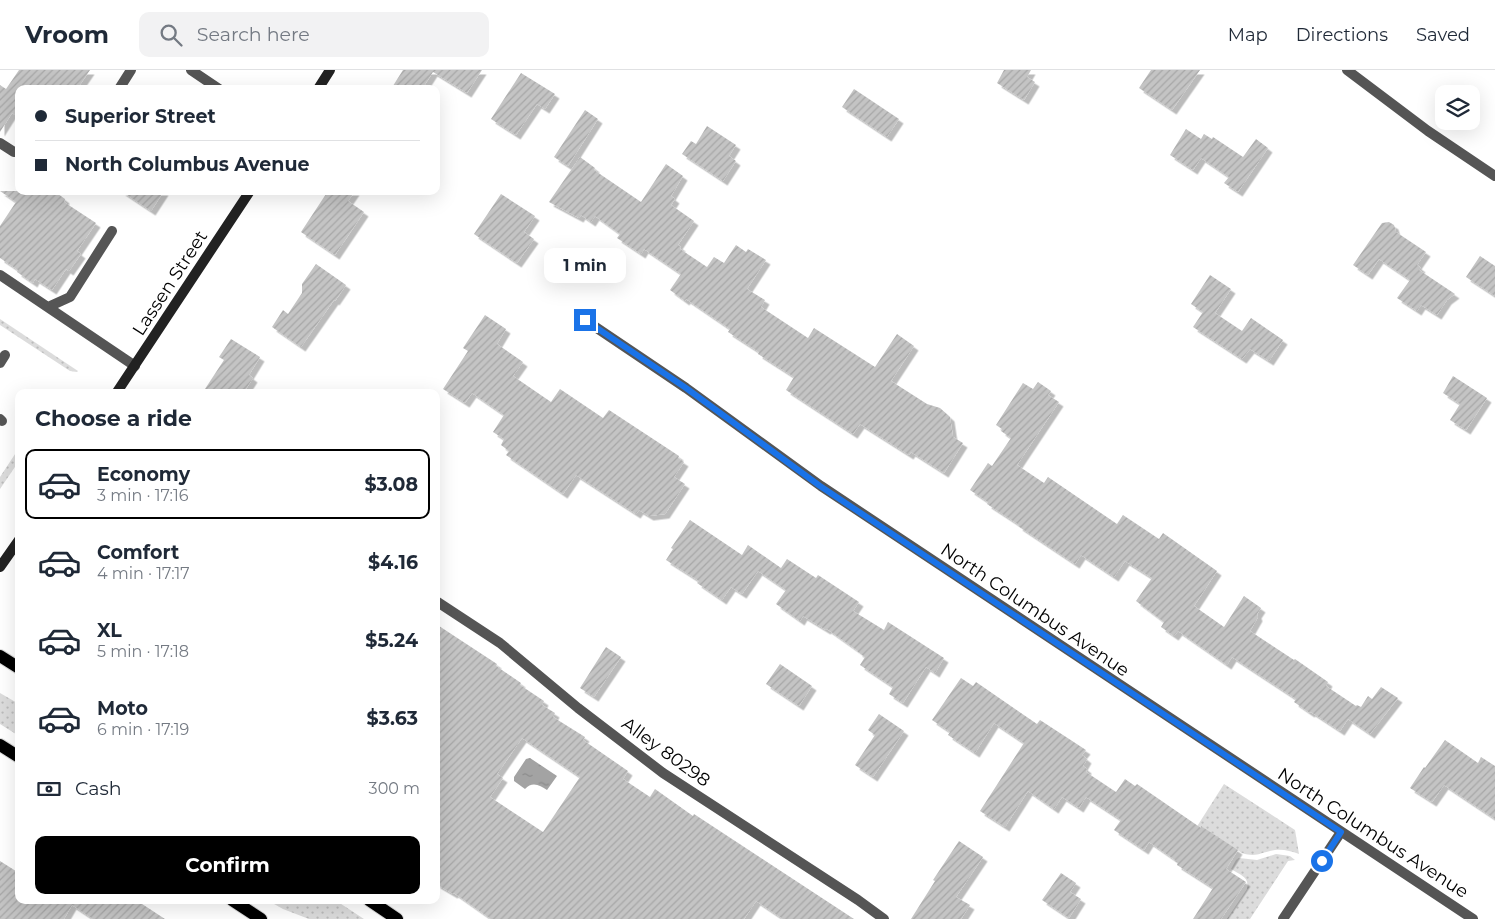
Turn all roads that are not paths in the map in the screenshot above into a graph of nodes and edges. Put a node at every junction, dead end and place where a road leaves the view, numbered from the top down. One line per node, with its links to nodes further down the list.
1 (131, 70): 5 (street)
2 (191, 70): 6 (street)
3 (330, 70): 7 (main road)
4 (1347, 70): 10 (street)
5 (122, 85)
6 (213, 85)
7 (321, 85)
8 (0, 143): 9 (street)
9 (14, 152)
10 (1495, 176)
11 (247, 195): 16 (main road, Lassen Street)
12 (112, 231): 14 (street)
13 (0, 275): 14 (street)
14 (48, 307): 16 (street)
15 (585, 320): 25 (street, North Columbus Avenue)
16 (135, 366): 17 (main road, Lassen Street)
17 (120, 389)
18 (15, 546): 19 (main road)
19 (0, 568)
20 (440, 604): 30 (street, Alley 80298)
21 (0, 656): 22 (main road)
22 (15, 665)
23 (0, 745): 24 (main road)
24 (15, 754)
25 (1341, 832): 31 (street); 32 (street, North Columbus Avenue)
26 (238, 904): 28 (main road)
27 (375, 904): 29 (main road)
28 (261, 919)
29 (397, 919)
30 (884, 919)
31 (1283, 919)
32 (1473, 919)

